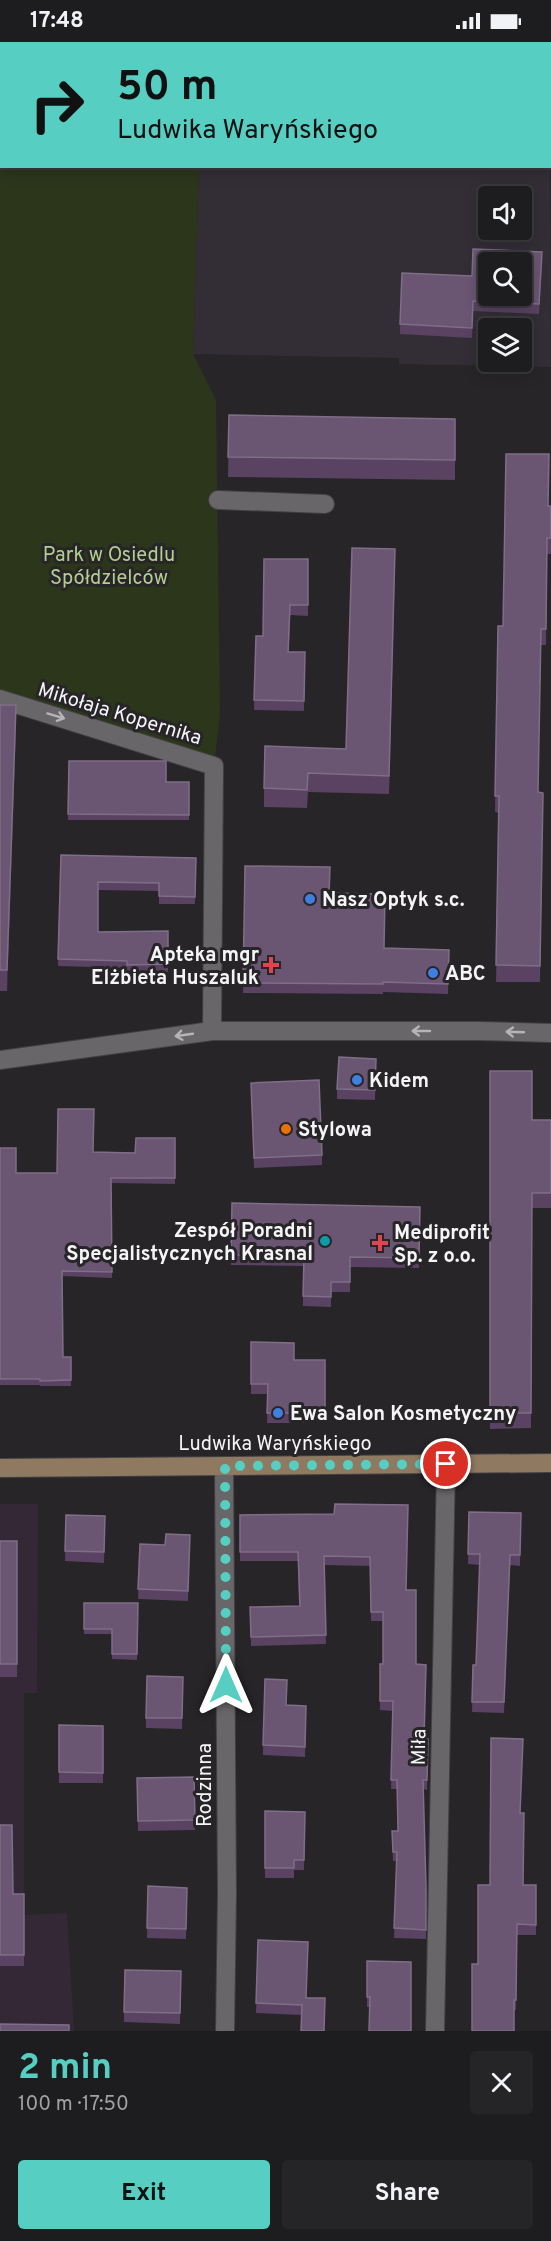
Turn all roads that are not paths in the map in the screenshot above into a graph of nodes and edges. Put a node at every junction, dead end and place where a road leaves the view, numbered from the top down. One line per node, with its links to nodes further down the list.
1 (218, 500): 2 (street)
2 (325, 504)
3 (0, 699): 4 (street, Mikołaja Kopernika, one-way to 4)
4 (212, 1031): 5 (street, one-way to 4); 6 (street, one-way to 6)
5 (551, 1033)
6 (0, 1060)
7 (551, 1463): 8 (main road, Ludwika Waryńskiego)
8 (446, 1464): 9 (main road, Ludwika Waryńskiego); 12 (street, Miła)
9 (225, 1466): 10 (main road, Ludwika Waryńskiego); 11 (street, Rodzinna)
10 (0, 1468)
11 (225, 2031)
12 (435, 2031)

